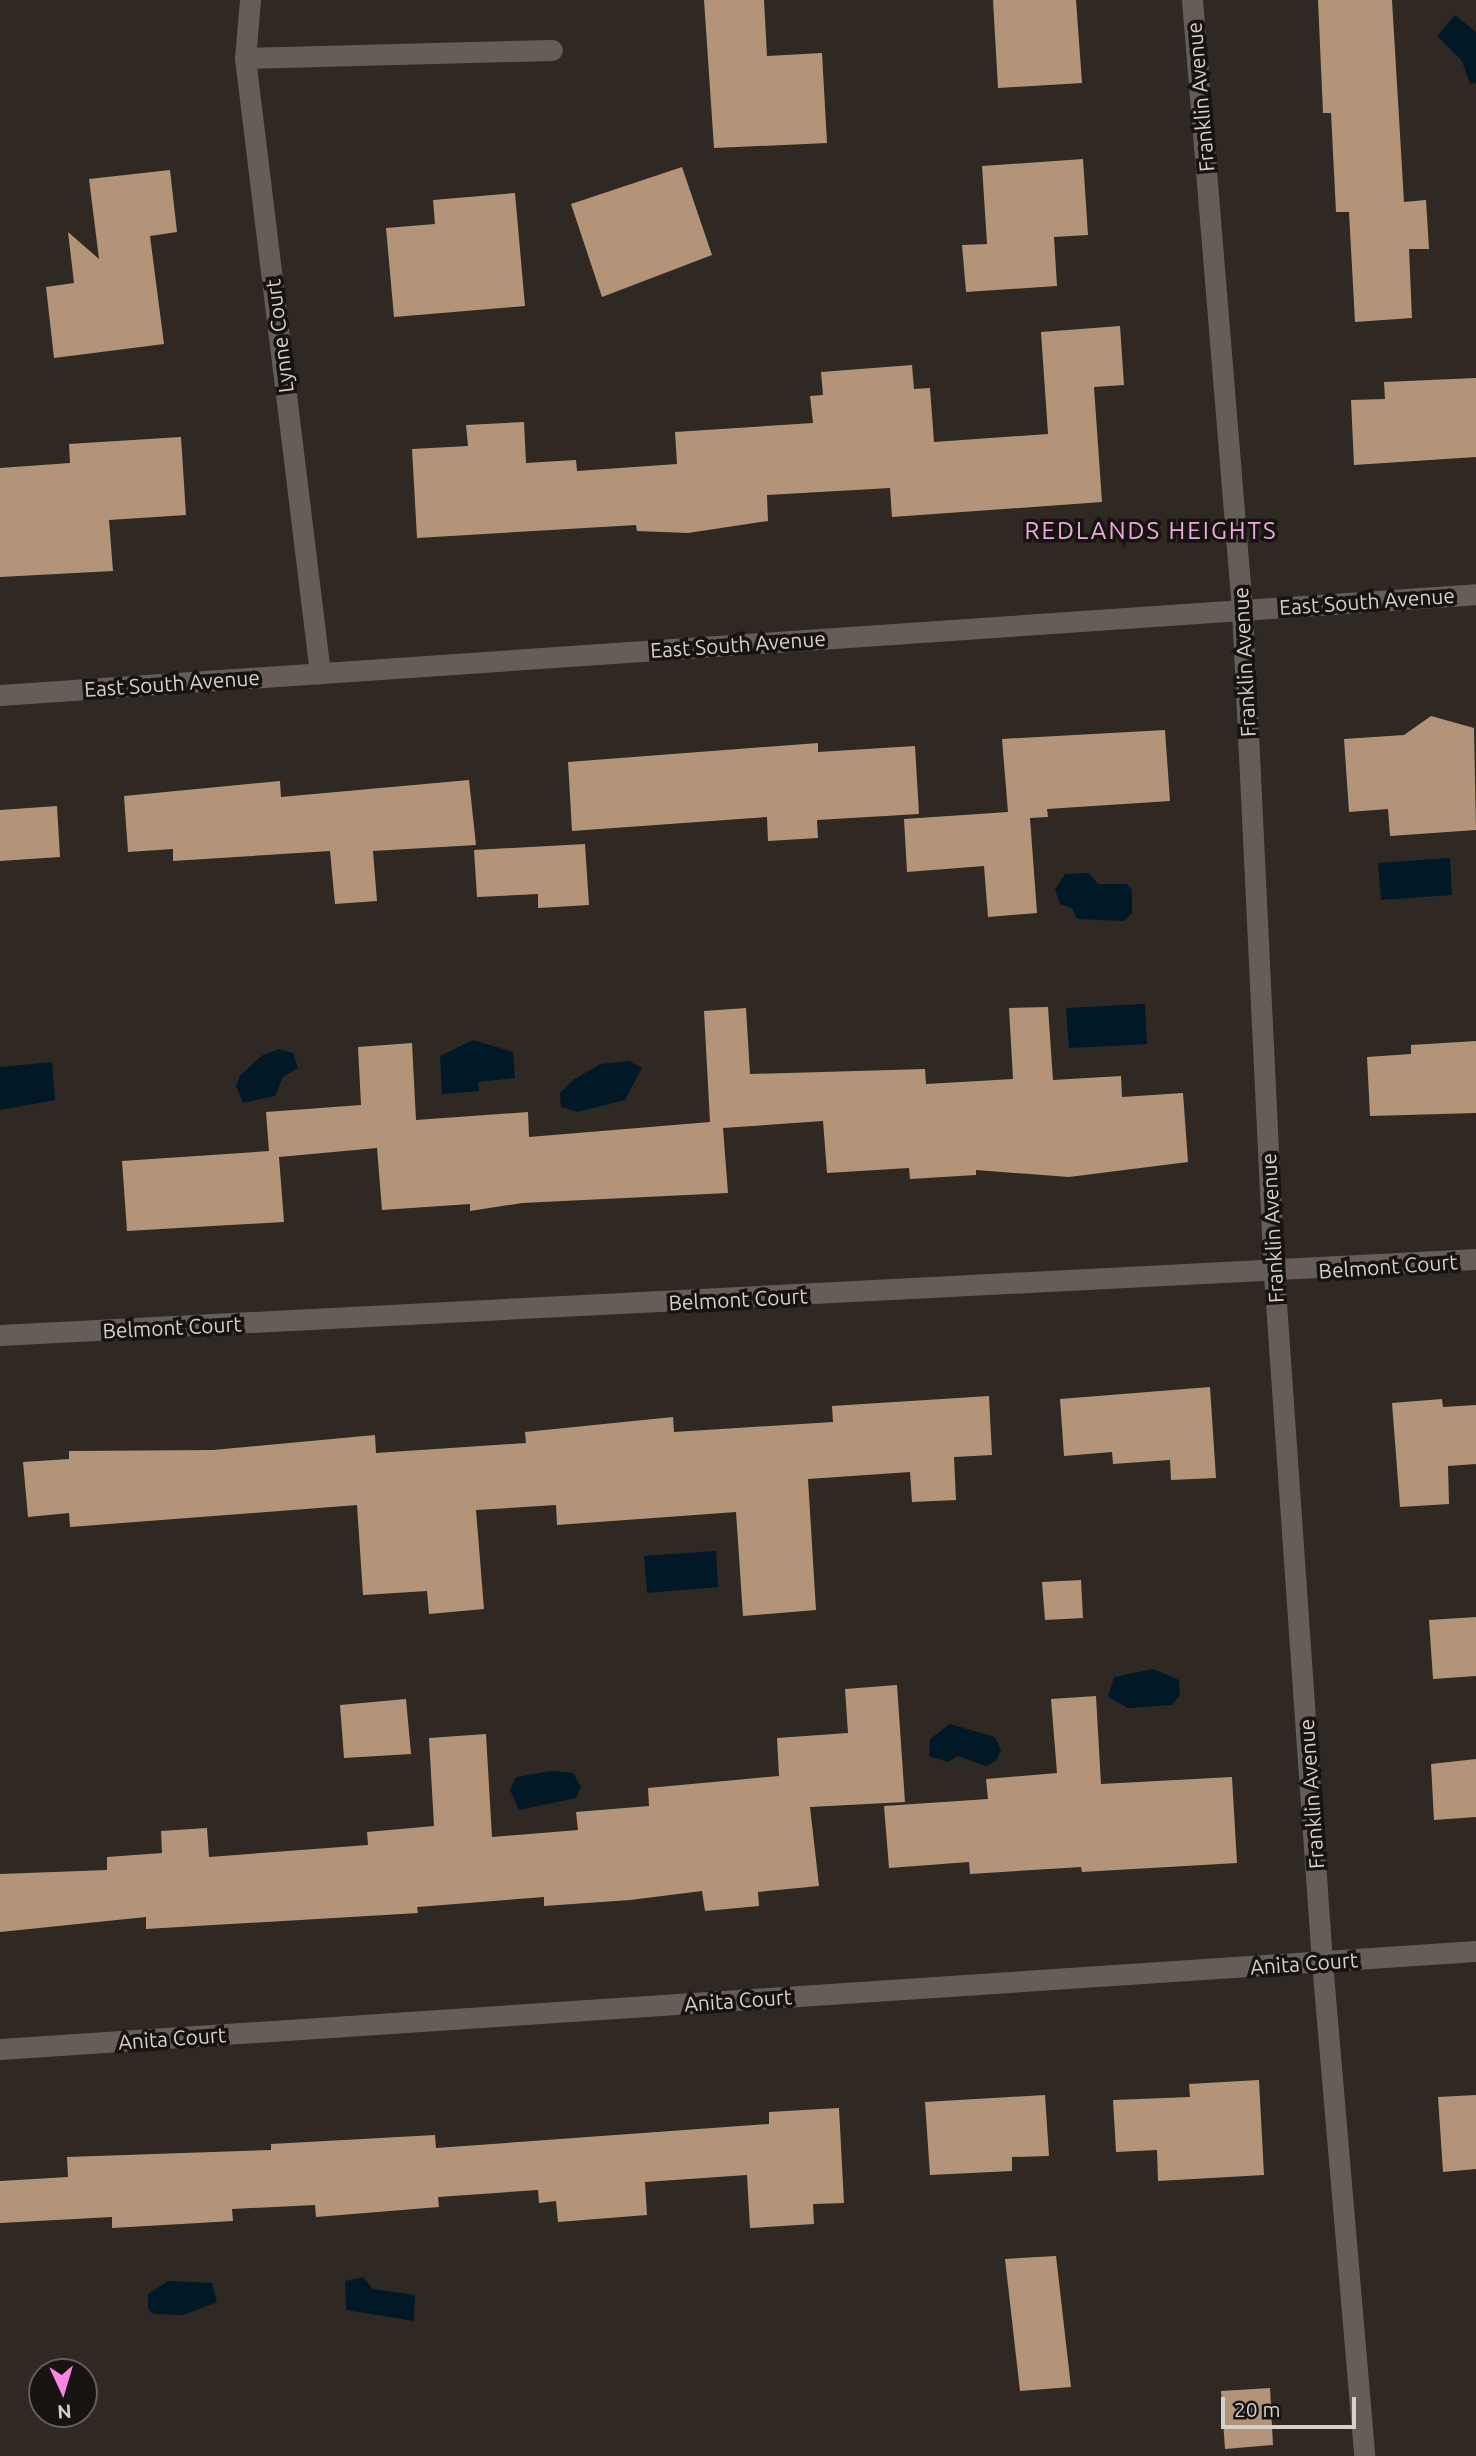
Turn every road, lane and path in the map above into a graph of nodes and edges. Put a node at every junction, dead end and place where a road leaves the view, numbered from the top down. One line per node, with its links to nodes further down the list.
1 (250, 0): 4 (street, Lynne Court)
2 (1192, 0): 6 (street, Franklin Avenue)
3 (552, 50): 4 (street)
4 (245, 58): 7 (street, Lynne Court)
5 (1476, 594): 6 (street, East South Avenue)
6 (1242, 609): 7 (street, East South Avenue); 10 (street, Franklin Avenue)
7 (320, 673): 8 (street, East South Avenue)
8 (0, 695)
9 (1476, 1259): 10 (street, Belmont Court)
10 (1274, 1274): 11 (street, Belmont Court); 13 (street, Franklin Avenue)
11 (0, 1335)
12 (1476, 1951): 13 (street, Anita Court)
13 (1322, 1962): 14 (street, Anita Court); 15 (street, Franklin Avenue)
14 (0, 2049)
15 (1364, 2456)

